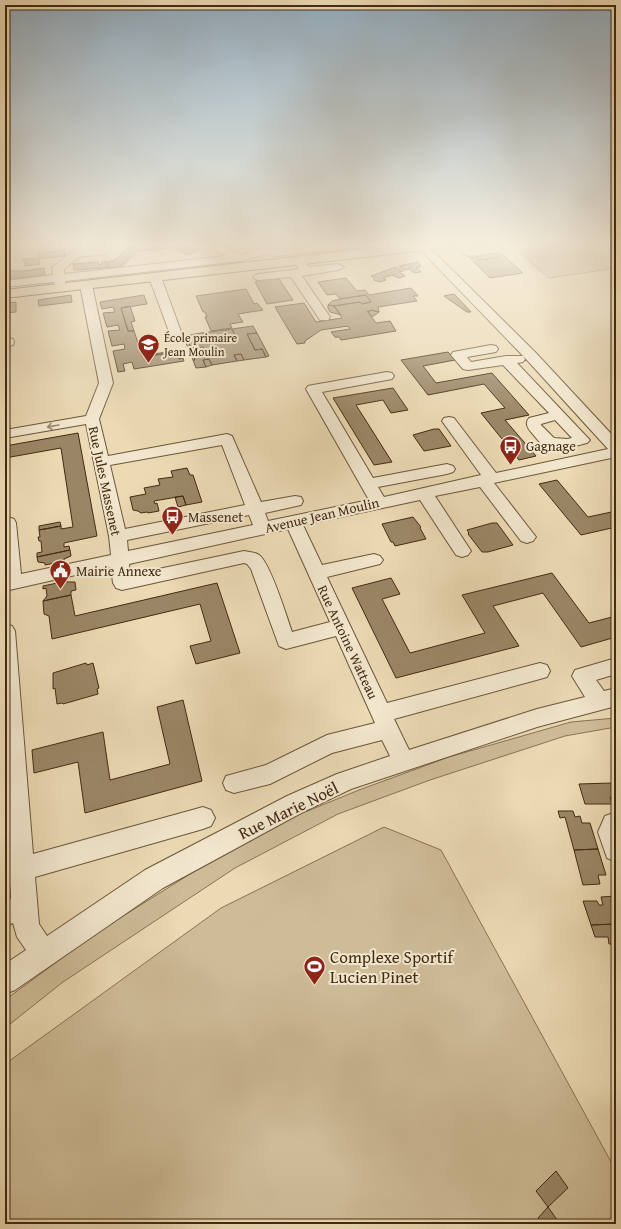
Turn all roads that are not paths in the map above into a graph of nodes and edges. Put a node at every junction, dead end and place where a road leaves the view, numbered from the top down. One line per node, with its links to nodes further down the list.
1 (89, 300): 12 (street)
2 (164, 300): 6 (street)
3 (313, 300): 5 (street)
4 (476, 300): 8 (street)
5 (324, 317)
6 (177, 337)
7 (490, 349): 9 (street)
8 (531, 356): 9 (street); 15 (street)
9 (506, 360): 11 (street)
10 (387, 376): 20 (street)
11 (558, 415)
12 (92, 419): 14 (street, Rue Jules Massenet, one-way to 14); 17 (street, Rue Jules Massenet)
13 (449, 421): 19 (street)
14 (5, 434)
15 (616, 448)
16 (616, 452): 19 (street, Avenue Jean Moulin)
17 (102, 462): 24 (street); 28 (street, Rue Jules Massenet)
18 (447, 469): 20 (street)
19 (487, 479): 21 (street, Avenue Jean Moulin); 29 (street)
20 (368, 484): 23 (street)
21 (424, 493): 23 (street, Avenue Jean Moulin); 30 (street)
22 (295, 501): 24 (street)
23 (379, 503): 26 (street, Avenue Jean Moulin)
24 (255, 509): 27 (street); 28 (street)
25 (5, 522): 34 (street)
26 (293, 522): 27 (street, Avenue Jean Moulin); 33 (street, Rue Antoine Watteau)
27 (263, 529): 31 (street, Avenue Jean Moulin)
28 (118, 536): 31 (street, Rue Jules Massenet)
29 (527, 537)
30 (462, 551)
31 (119, 559): 34 (street, Avenue Jean Moulin); 35 (street, Rue Jules Massenet)
32 (374, 560): 33 (street)
33 (316, 573): 35 (street, Rue Antoine Watteau)
34 (9, 583)
35 (341, 627): 40 (street, Rue Antoine Watteau)
36 (5, 631): 46 (street)
37 (616, 666): 39 (street, Rue Marie Noël)
38 (540, 671): 40 (street)
39 (608, 700): 41 (street, Rue Marie Noël)
40 (385, 722): 41 (street, Rue Antoine Watteau); 42 (street)
41 (403, 762): 48 (street, Rue Marie Noël)
42 (234, 783)
43 (203, 818): 46 (street)
44 (616, 823): 45 (street)
45 (616, 850)
46 (22, 869): 47 (street)
47 (15, 910): 48 (street)
48 (44, 954): 49 (street, Rue Marie Noël)
49 (5, 980)

